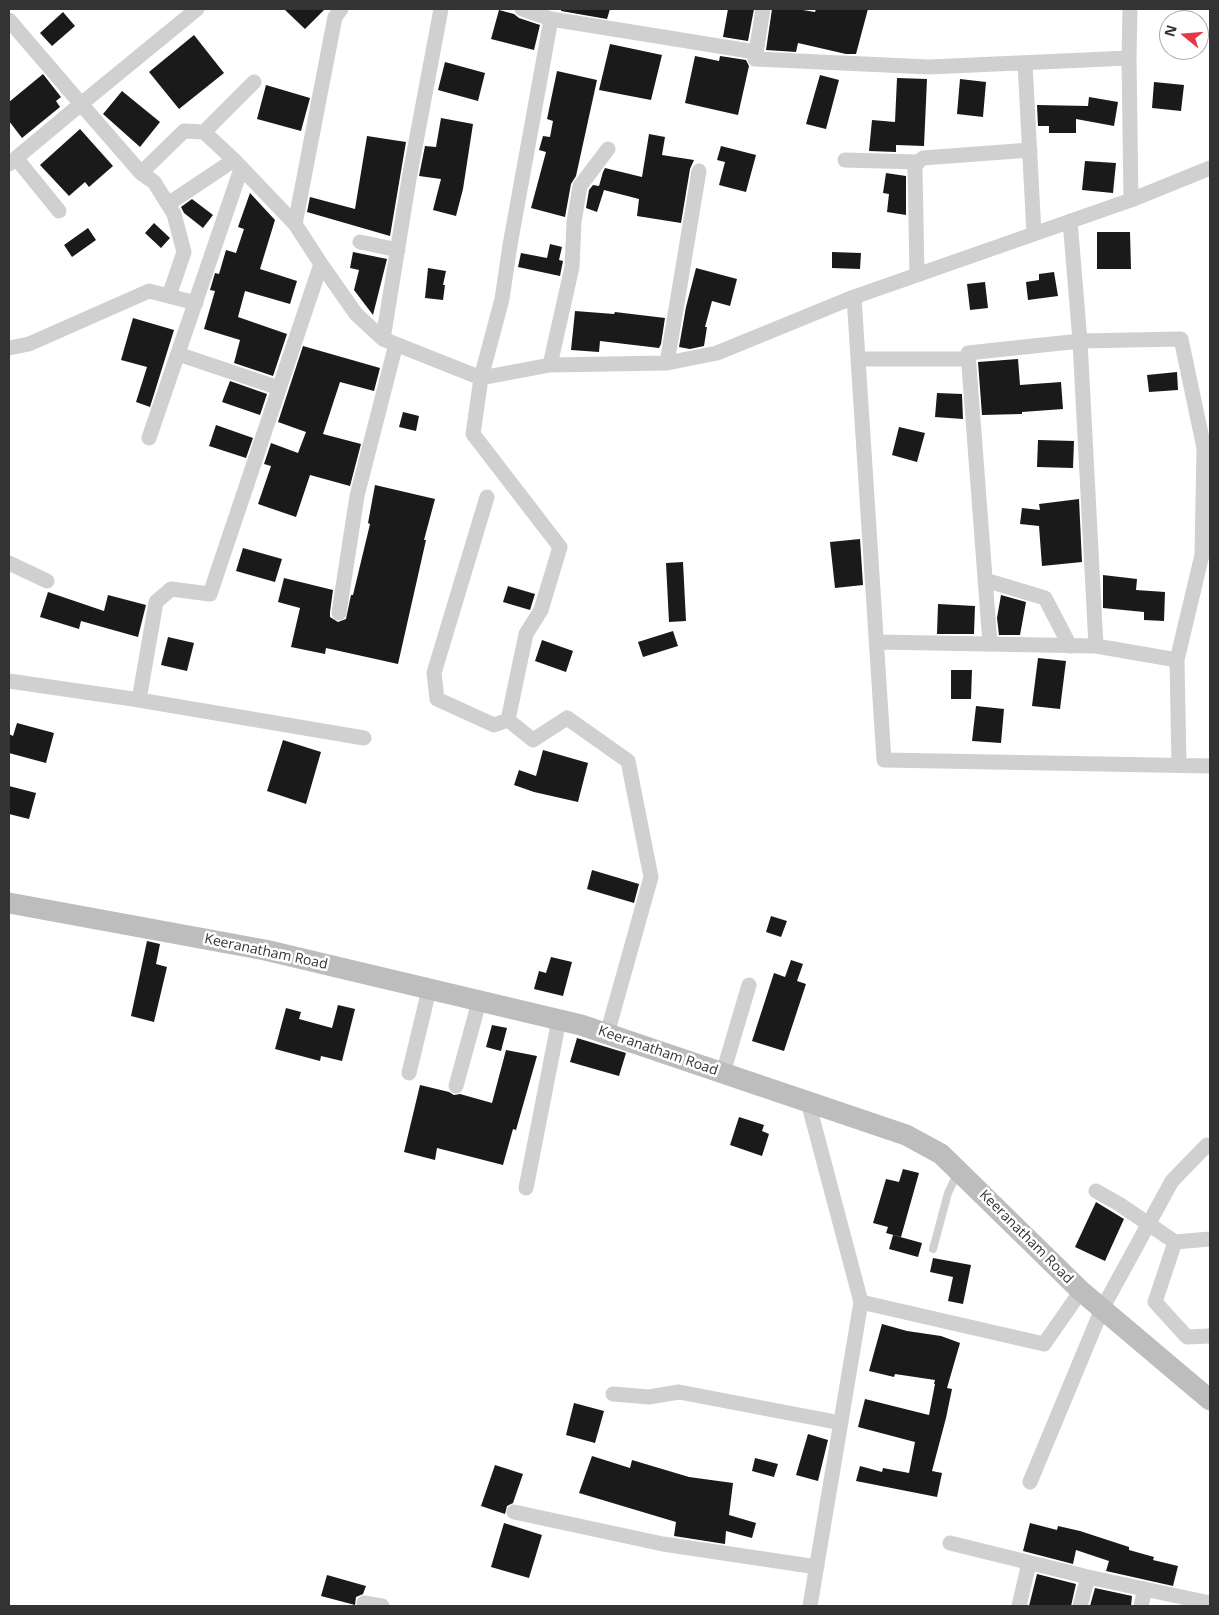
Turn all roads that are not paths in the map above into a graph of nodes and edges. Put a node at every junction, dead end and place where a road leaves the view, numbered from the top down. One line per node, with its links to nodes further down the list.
1 (197, 9): 13 (street)
2 (341, 9): 28 (street)
3 (441, 9): 31 (street)
4 (522, 9): 7 (street)
5 (763, 9): 9 (street)
6 (1130, 9): 10 (street)
7 (552, 19): 9 (street); 45 (street)
8 (9, 20): 13 (street)
9 (756, 52): 11 (street)
10 (1129, 58): 11 (street); 24 (street)
11 (1025, 63): 16 (street)
12 (254, 82): 14 (street)
13 (82, 104): 18 (street); 23 (street)
14 (204, 132): 20 (street); 23 (street)
15 (608, 148): 44 (street)
16 (1030, 150): 19 (street); 29 (street)
17 (845, 160): 19 (street)
18 (12, 161): 26 (street)
19 (918, 162): 33 (street)
20 (238, 165): 25 (street); 28 (street); 36 (street)
21 (1210, 168): 24 (street)
22 (699, 171): 43 (street)
23 (141, 173): 25 (street)
24 (1131, 200): 27 (street)
25 (168, 204): 34 (street)
26 (60, 211)
27 (1070, 221): 29 (street); 37 (street)
28 (295, 224): 32 (street)
29 (1034, 234): 33 (street)
30 (360, 242): 31 (street)
31 (398, 250): 38 (street)
32 (321, 264): 38 (street); 46 (street)
33 (917, 275): 35 (street)
34 (169, 296): 36 (street); 39 (street)
35 (854, 297): 41 (street); 43 (street)
36 (196, 303): 40 (street)
37 (1080, 340): 42 (street); 48 (street); 57 (street)
38 (390, 342): 45 (street); 53 (street)
39 (9, 348)
40 (178, 354): 46 (street); 47 (street)
41 (858, 359): 42 (street); 54 (street)
42 (969, 359): 51 (street)
43 (667, 363): 44 (street)
44 (550, 365): 45 (street)
45 (481, 378): 61 (street)
46 (279, 388): 60 (street)
47 (149, 438)
48 (1207, 448): 58 (street)
49 (487, 497): 61 (street)
50 (9, 563): 52 (street)
51 (985, 580): 55 (street); 56 (street)
52 (47, 581)
53 (339, 613)
54 (877, 642): 55 (street); 63 (street)
55 (990, 644): 56 (street)
56 (1070, 646): 57 (street)
57 (1096, 646): 58 (street)
58 (1177, 660): 63 (street)
59 (9, 681): 60 (street)
60 (139, 700): 62 (street)
61 (508, 720): 70 (street)
62 (364, 738)
63 (1179, 765): 64 (street)
64 (1210, 766)
65 (9, 903): 67 (street, Keeranatham Road)
66 (749, 985): 72 (street)
67 (429, 990): 68 (street, Keeranatham Road); 71 (street)
68 (479, 1002): 69 (street, Keeranatham Road); 73 (street)
69 (560, 1020): 70 (street, Keeranatham Road); 77 (street)
70 (607, 1034): 72 (street, Keeranatham Road)
71 (409, 1073)
72 (724, 1073): 74 (street, Keeranatham Road)
73 (456, 1086)
74 (808, 1102): 76 (street, Keeranatham Road); 84 (street)
75 (1210, 1146): 79 (street)
76 (958, 1170): 82 (lane); 83 (street, Keeranatham Road)
77 (526, 1188)
78 (1096, 1191): 79 (street)
79 (1149, 1224): 81 (street); 85 (street)
80 (1210, 1239): 81 (street)
81 (1175, 1242): 86 (street)
82 (933, 1249)
83 (1081, 1292): 84 (street); 85 (street, Keeranatham Road)
84 (861, 1302): 89 (street)
85 (1102, 1309): 88 (street, Keeranatham Road); 90 (street)
86 (1209, 1336)
87 (613, 1394): 89 (street)
88 (1210, 1400)
89 (841, 1423): 94 (street)
90 (1030, 1482)
91 (514, 1512): 94 (street)
92 (950, 1543): 93 (street)
93 (1029, 1563): 95 (street); 101 (street)
94 (817, 1567): 100 (street)
95 (1088, 1577): 96 (street); 102 (street)
96 (1144, 1589): 98 (street); 103 (street)
97 (364, 1603): 99 (street)
98 (1203, 1603)
99 (382, 1606)
100 (810, 1606)
101 (1019, 1606)
102 (1080, 1606)
103 (1141, 1606)

